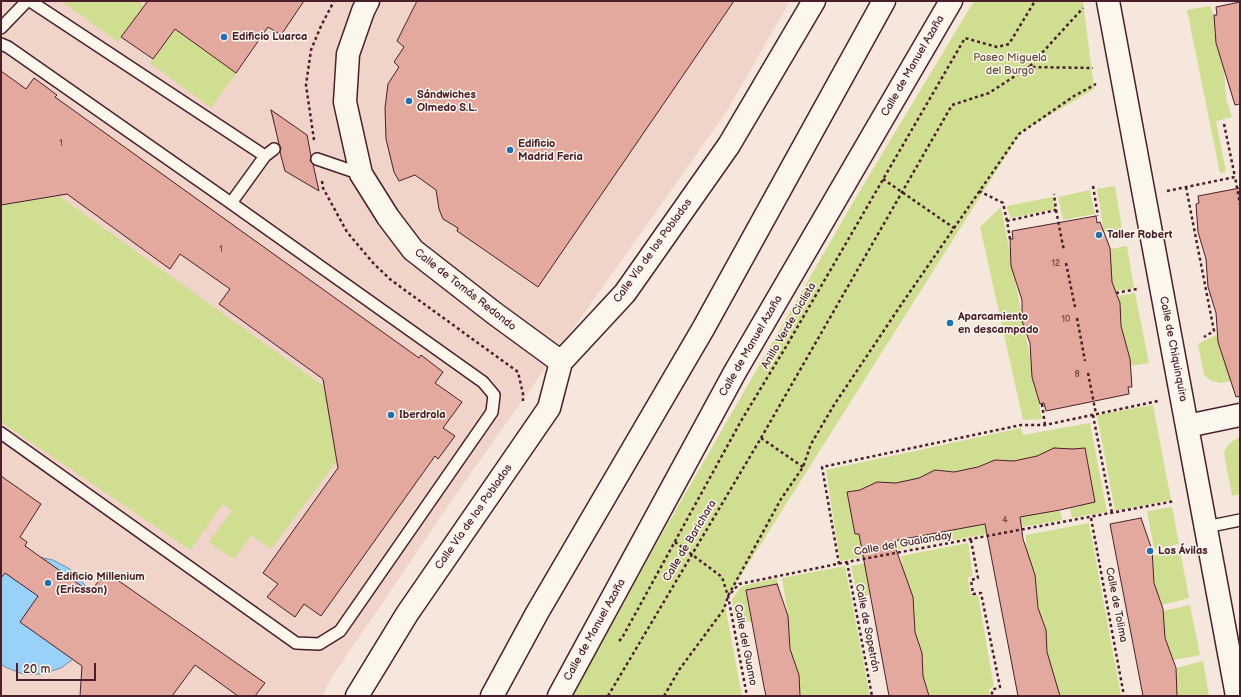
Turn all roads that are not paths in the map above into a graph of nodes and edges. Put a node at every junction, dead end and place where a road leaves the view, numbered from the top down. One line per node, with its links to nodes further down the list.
1 (27, 1): 8 (lane)
2 (30, 1): 11 (lane)
3 (368, 1): 13 (main road, Calle de Tomás Redondo)
4 (814, 1): 15 (main road, Calle Vía de los Poblados)
5 (884, 1): 22 (main road)
6 (951, 1): 23 (main road, Calle de Manuel Azaña)
7 (1108, 2): 17 (main road, Calle de Chiquinquira)
8 (1, 28)
9 (1, 44): 14 (lane)
10 (274, 149): 11 (lane)
11 (265, 156): 14 (lane)
12 (317, 158): 13 (lane)
13 (361, 174): 15 (main road, Calle de Tomás Redondo)
14 (231, 203): 18 (lane)
15 (561, 362): 21 (main road, Calle Vía de los Poblados)
16 (1240, 415): 17 (main road)
17 (1187, 426): 20 (main road, Calle de Chiquinquira)
18 (1, 433)
19 (1240, 520): 20 (lane)
20 (1206, 528): 24 (main road, Calle de Chiquinquira)
21 (357, 696)
22 (492, 696)
23 (559, 696)
24 (1237, 696)

